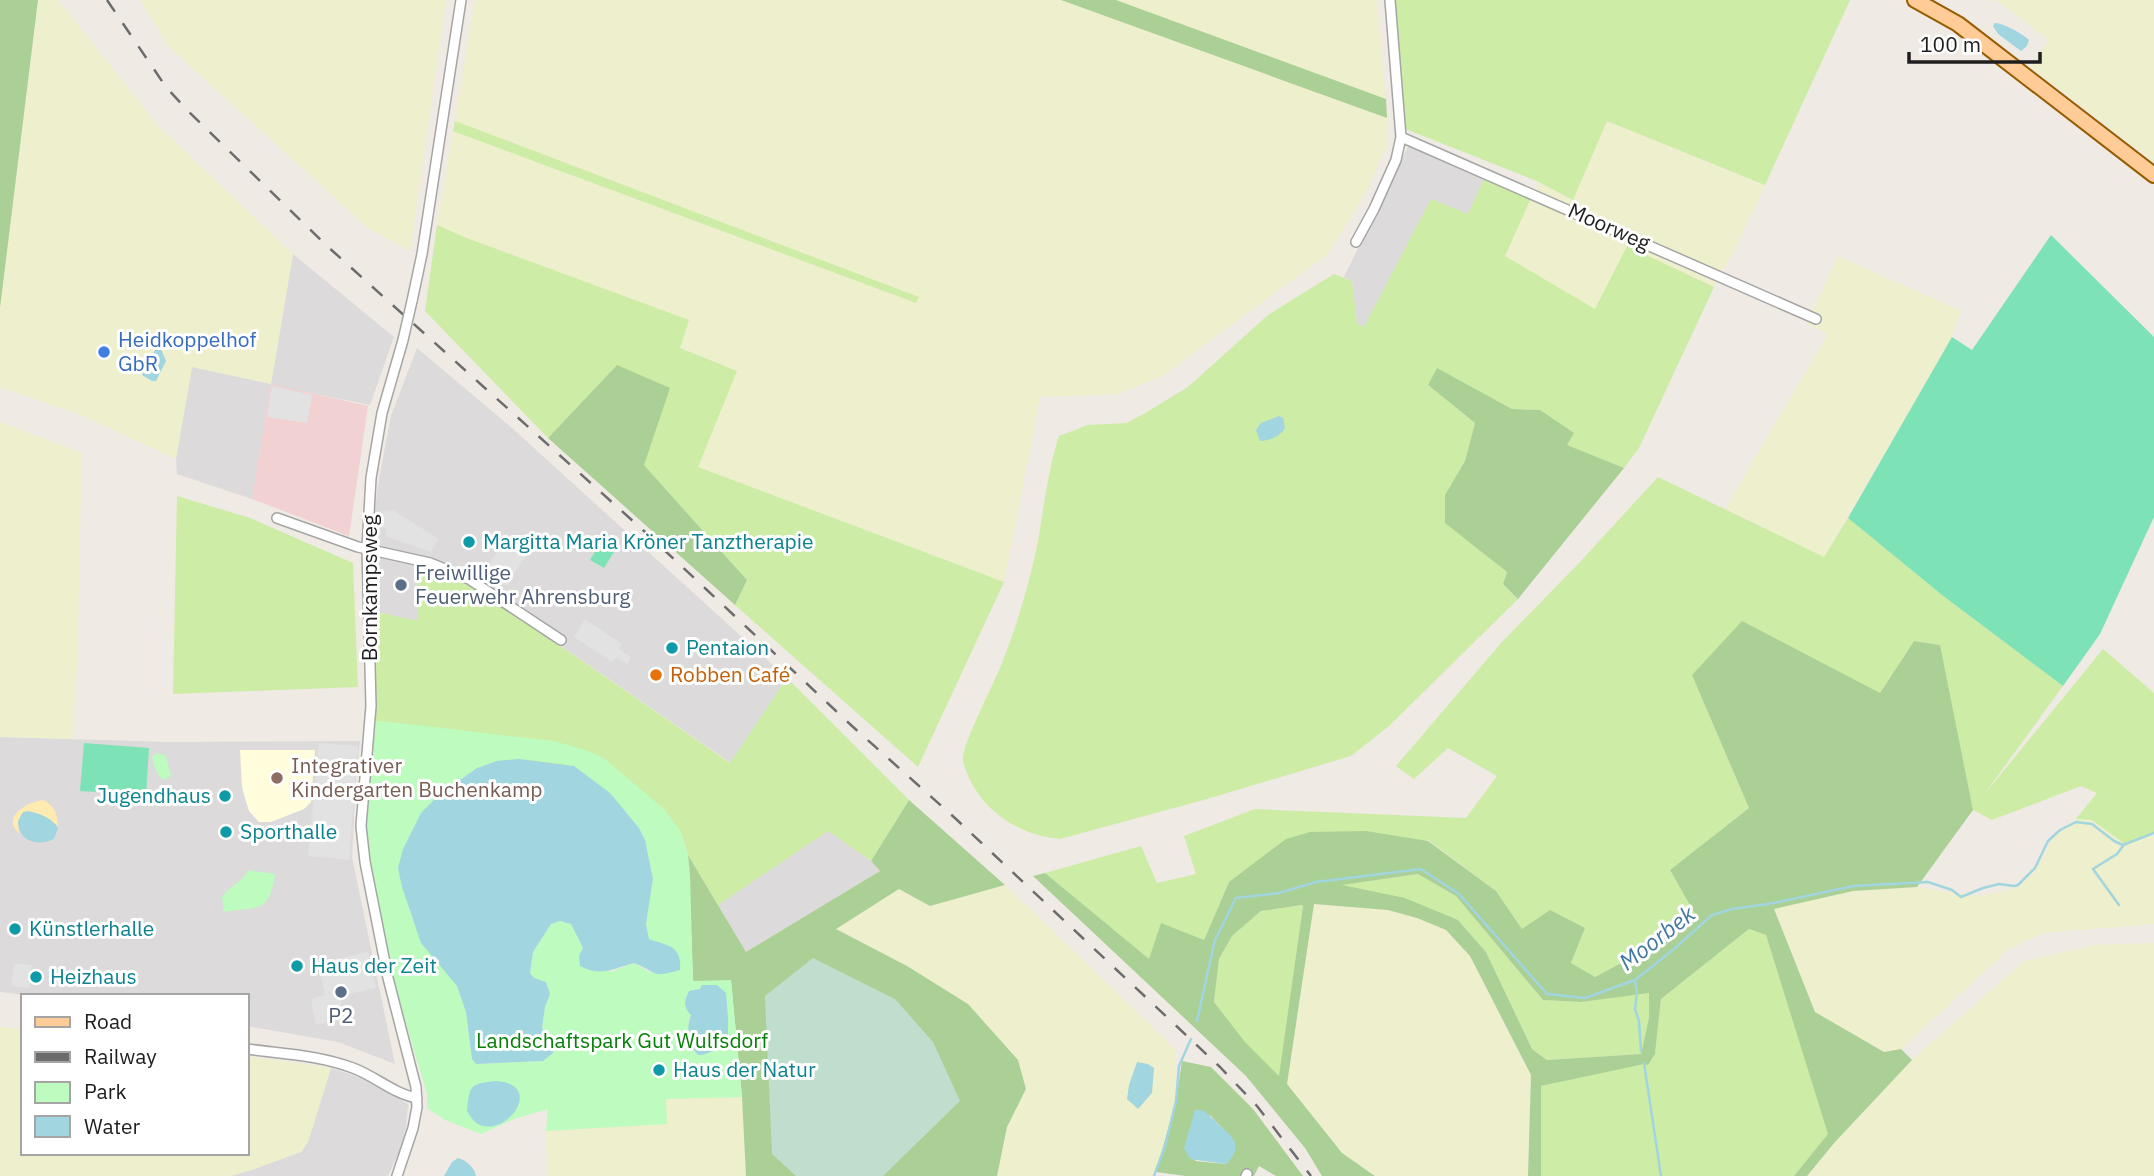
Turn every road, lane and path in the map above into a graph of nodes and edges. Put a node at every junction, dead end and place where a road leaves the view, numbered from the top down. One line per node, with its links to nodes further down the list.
1 (461, 0): 9 (street, Bornkampsweg, bridge)
2 (1390, 0): 4 (street)
3 (1915, 0): 5 (main road)
4 (1401, 137): 6 (street); 7 (street, Moorweg)
5 (2154, 175)
6 (1356, 242)
7 (1816, 319)
8 (277, 518): 9 (street)
9 (367, 548): 10 (street); 12 (street, Bornkampsweg)
10 (561, 640)
11 (248, 1049): 12 (street)
12 (417, 1098): 13 (street, Bornkampsweg)
13 (397, 1176)

